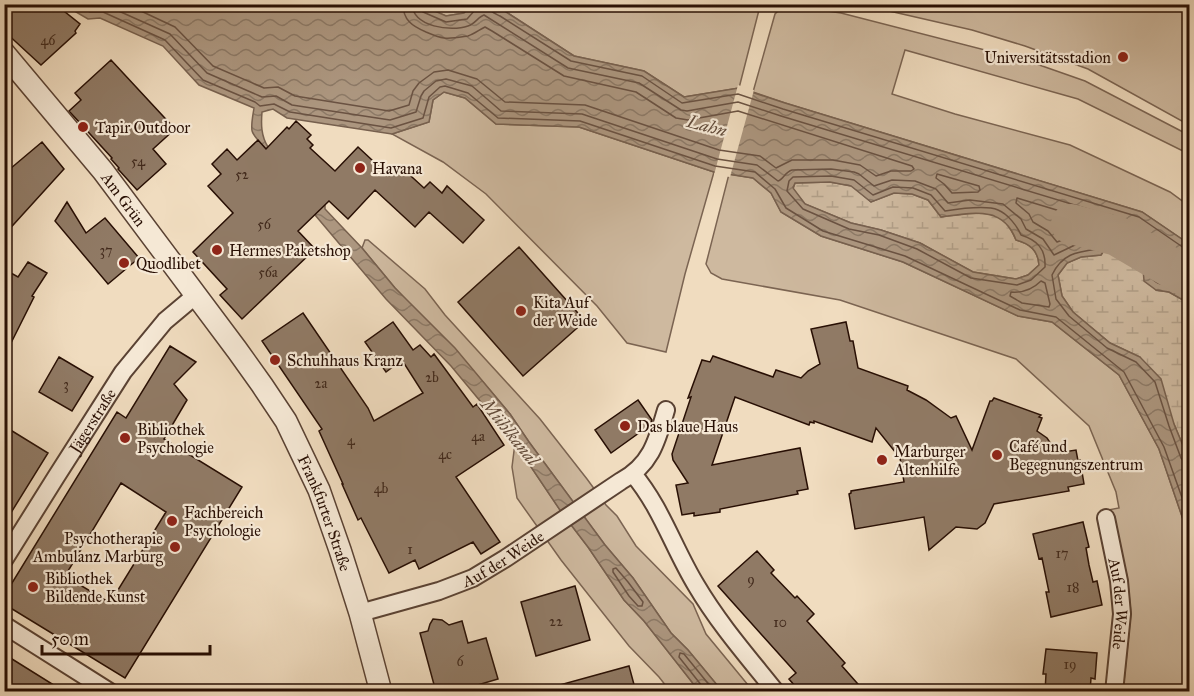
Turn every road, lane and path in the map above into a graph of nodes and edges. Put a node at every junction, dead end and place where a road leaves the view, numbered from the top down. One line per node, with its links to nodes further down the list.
1 (4, 53): 2 (street, Am Grün)
2 (196, 295): 3 (street, Am Grün); 7 (street, Jägerstraße)
3 (237, 350): 8 (street, Frankfurter Straße)
4 (666, 410): 5 (street, Auf der Weide)
5 (633, 474): 8 (street, Auf der Weide); 12 (street)
6 (1106, 518): 13 (street, Auf der Weide)
7 (4, 560)
8 (360, 613): 11 (street, Frankfurter Straße)
9 (4, 625): 10 (street)
10 (110, 692)
11 (381, 692)
12 (776, 692)
13 (1114, 692)

